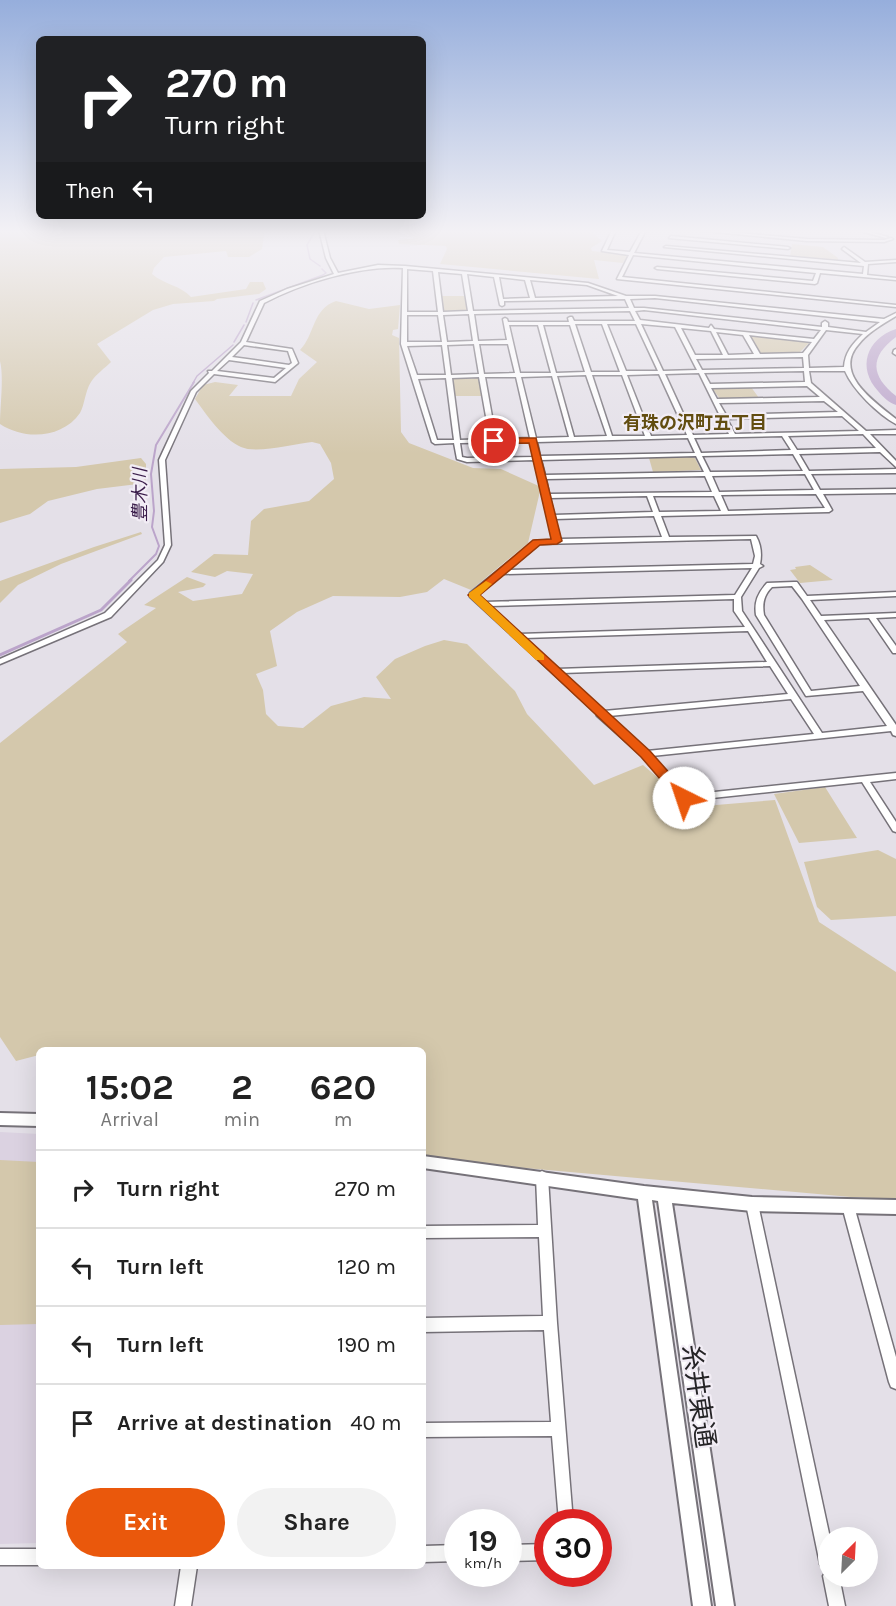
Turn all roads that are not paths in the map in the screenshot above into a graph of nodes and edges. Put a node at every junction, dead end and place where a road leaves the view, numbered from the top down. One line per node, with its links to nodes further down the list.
1 (718, 304): 18 (street)
2 (261, 305): 33 (street)
3 (405, 305): 15 (street)
4 (439, 305): 13 (street)
5 (470, 305): 14 (street)
6 (502, 305): 12 (street)
7 (565, 305): 11 (street)
8 (631, 305): 10 (street)
9 (727, 305): 17 (street)
10 (634, 310): 11 (street); 18 (street); 21 (street)
11 (567, 311): 12 (street); 22 (street)
12 (504, 312): 14 (street); 23 (street)
13 (440, 313): 14 (street); 15 (street); 34 (street)
14 (471, 313): 31 (street)
15 (405, 314): 35 (street)
16 (896, 314): 19 (street)
17 (826, 315): 19 (street); 26 (street)
18 (714, 316): 26 (street); 27 (street)
19 (885, 321): 29 (street)
20 (604, 322): 21 (street); 22 (street); 47 (street)
21 (639, 322): 25 (street); 46 (street)
22 (572, 323): 24 (street); 48 (street)
23 (506, 324): 24 (street); 32 (street)
24 (540, 324): 50 (street)
25 (677, 326): 27 (street); 39 (street)
26 (825, 328): 29 (street); 30 (street)
27 (710, 330): 28 (street); 37 (street)
28 (745, 333): 30 (street); 38 (street)
29 (866, 333): 43 (street)
30 (814, 341): 36 (street)
31 (477, 342): 32 (street); 34 (street); 51 (street)
32 (510, 342): 49 (street)
33 (243, 343): 40 (street); 41 (street)
34 (444, 343): 35 (street); 53 (street)
35 (404, 344): 52 (street)
36 (806, 355): 38 (street); 42 (street)
37 (726, 356): 38 (street); 39 (street)
38 (758, 356)
39 (693, 357): 44 (street)
40 (226, 358): 41 (street); 45 (street)
41 (290, 367): 45 (street)
42 (807, 369): 43 (street); 44 (street); 54 (street)
43 (846, 369): 60 (street)
44 (700, 371): 46 (street); 55 (street)
45 (210, 372): 103 (street)
46 (662, 372): 47 (street); 65 (street)
47 (623, 373): 48 (street); 66 (street)
48 (589, 374): 50 (street); 67 (street)
49 (518, 375): 50 (street); 51 (street); 69 (street)
50 (554, 375): 68 (street)
51 (482, 376): 53 (street); 70 (street)
52 (414, 377): 53 (street); 71 (street)
53 (448, 377): 71 (street)
54 (808, 384): 55 (street); 56 (street)
55 (708, 386): 57 (street)
56 (824, 399): 57 (street); 58 (street)
57 (715, 401): 59 (street)
58 (842, 414): 59 (street); 61 (street)
59 (723, 417): 64 (street)
60 (896, 422)
61 (864, 432): 62 (street); 63 (street); 72 (street)
62 (896, 432)
63 (784, 434): 64 (street); 73 (street)
64 (733, 435): 65 (street)
65 (691, 436): 66 (street); 74 (street)
66 (649, 437): 67 (street)
67 (610, 438): 68 (street)
68 (572, 439): 69 (street)
69 (533, 440): 70 (street); 75 (street)
70 (494, 441): 71 (street)
71 (455, 442): 75 (street)
72 (883, 450): 73 (street); 76 (street)
73 (794, 452): 74 (street); 78 (street)
74 (699, 454): 75 (street); 79 (street)
75 (537, 458): 80 (street)
76 (896, 465)
77 (896, 471): 78 (street)
78 (806, 472): 79 (street); 81 (street)
79 (707, 473): 80 (street); 83 (street)
80 (542, 477): 85 (street)
81 (818, 491): 82 (street); 83 (street); 86 (street)
82 (896, 491)
83 (715, 492): 84 (street); 86 (street)
84 (649, 494): 85 (street); 87 (street)
85 (546, 496): 88 (street)
86 (725, 512): 87 (street)
87 (657, 514): 88 (street); 89 (street)
88 (551, 517): 90 (street)
89 (666, 539): 90 (street); 91 (street)
90 (557, 541): 92 (street)
91 (759, 566): 92 (street); 94 (street)
92 (501, 572): 96 (street)
93 (896, 594): 95 (street)
94 (737, 597): 96 (street); 100 (street)
95 (805, 598): 99 (street); 106 (street)
96 (484, 604): 101 (street)
97 (896, 615): 98 (street)
98 (871, 616): 99 (street); 102 (street)
99 (819, 618): 106 (street)
100 (750, 629): 101 (street); 104 (street)
101 (518, 636): 105 (street)
102 (896, 651)
103 (0, 662)
104 (771, 664): 105 (street); 107 (street)
105 (554, 671): 108 (street)
106 (866, 688): 109 (street)
107 (793, 696): 108 (street); 110 (street)
108 (600, 714): 111 (street)
109 (895, 730): 110 (street)
110 (820, 736): 111 (street)
111 (645, 754): 113 (street)
112 (896, 776): 113 (street)
113 (865, 780): 114 (street)
114 (896, 829)
115 (0, 1119): 116 (street)
116 (36, 1120)
117 (426, 1161): 118 (street)
118 (542, 1177): 119 (street); 124 (street)
119 (644, 1193): 120 (street); 140 (street, 糸井東通)
120 (664, 1195): 121 (street); 141 (street, 糸井東通)
121 (752, 1204): 122 (street); 132 (street)
122 (848, 1206): 123 (street); 128 (street)
123 (894, 1209)
124 (545, 1231): 125 (street); 126 (street)
125 (426, 1232)
126 (550, 1323): 127 (street); 129 (street)
127 (426, 1325)
128 (896, 1382)
129 (558, 1429): 130 (street); 131 (street)
130 (426, 1430)
131 (565, 1509)
132 (820, 1527)
133 (444, 1553): 134 (street)
134 (426, 1554)
135 (0, 1557): 136 (street)
136 (36, 1557)
137 (189, 1569): 139 (street)
138 (833, 1587): 142 (street)
139 (183, 1606)
140 (702, 1606)
141 (725, 1606)
142 (837, 1606)

